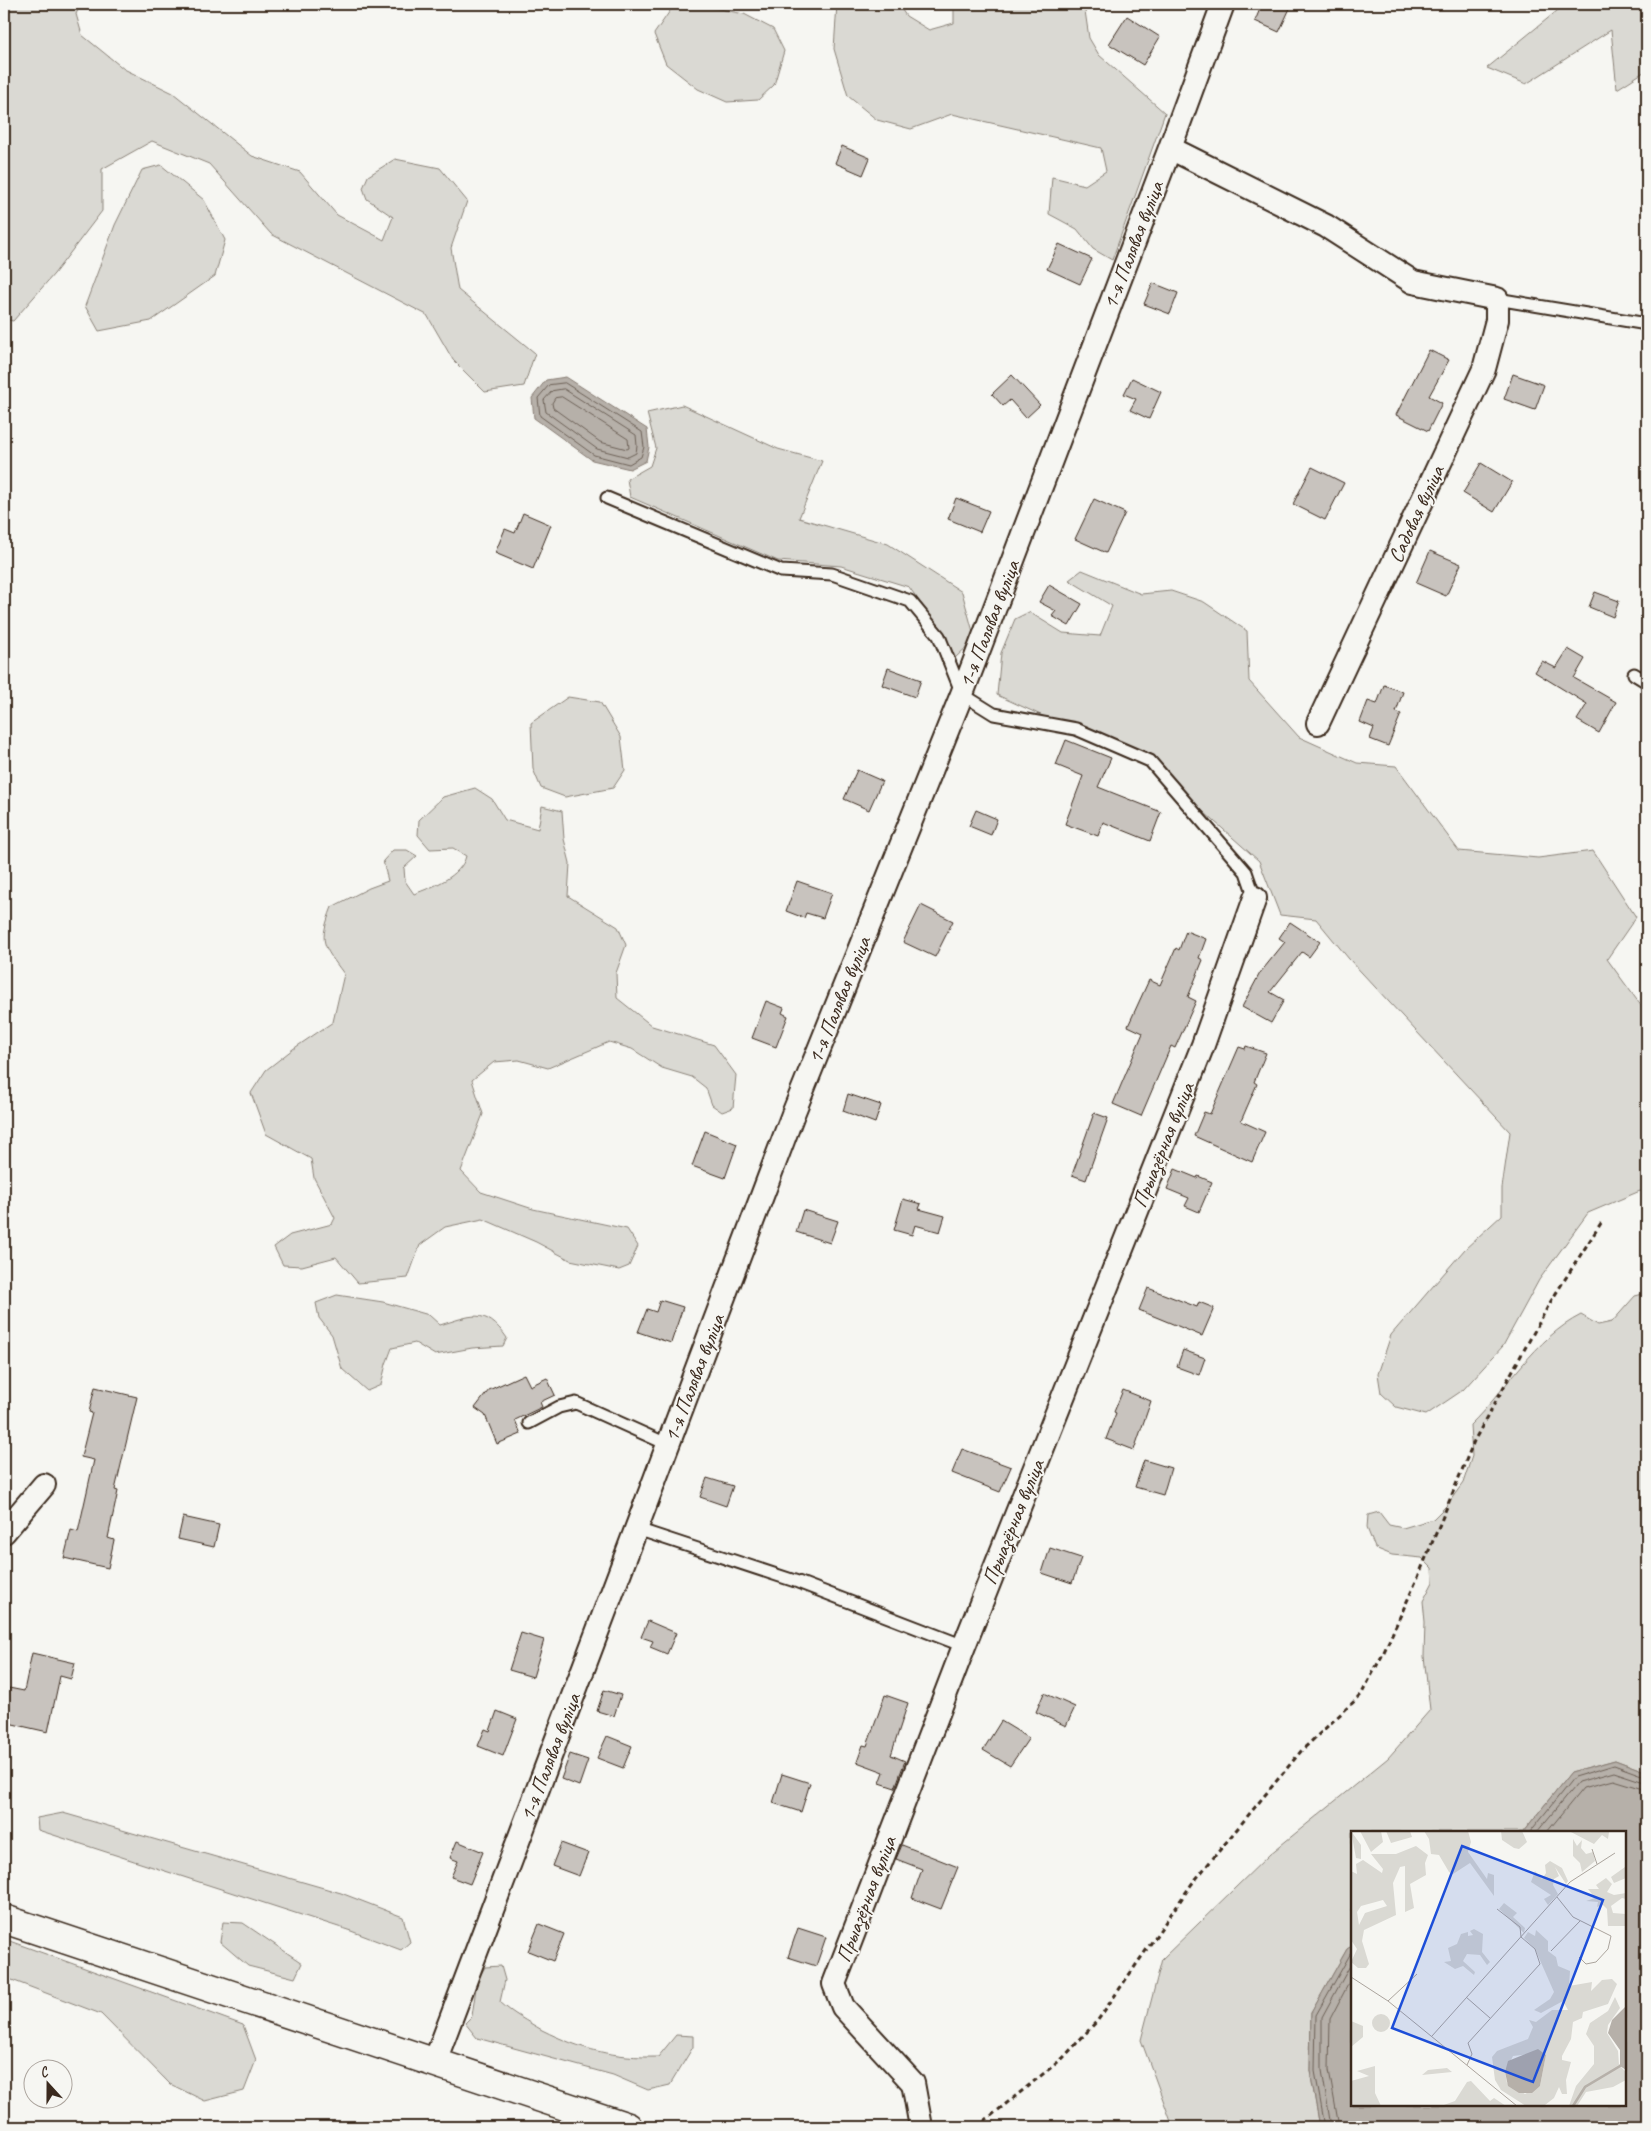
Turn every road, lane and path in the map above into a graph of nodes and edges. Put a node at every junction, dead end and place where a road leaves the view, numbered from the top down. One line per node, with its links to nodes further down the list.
1 (1223, 4): 2 (street, 1-я Палявая вуліца)
2 (1170, 148): 3 (street); 8 (street, 1-я Палявая вуліца)
3 (1497, 299): 4 (lane); 9 (street, Садовая вуліца)
4 (1647, 324)
5 (607, 498): 8 (lane)
6 (1634, 674): 7 (lane)
7 (1647, 682)
8 (962, 694): 10 (lane); 13 (street, 1-я Палявая вуліца)
9 (1318, 723)
10 (1255, 898): 17 (street, Прыазёрная вуліца)
11 (1603, 1220): 22 (path)
12 (529, 1423): 13 (lane)
13 (669, 1445): 15 (street, 1-я Палявая вуліца)
14 (44, 1486): 16 (street)
15 (637, 1529): 17 (lane); 19 (street, 1-я Палявая вуліца)
16 (4, 1532)
17 (964, 1646): 21 (street, Прыазёрная вуліца)
18 (4, 1919): 19 (main road)
19 (435, 2061): 20 (main road)
20 (628, 2127)
21 (921, 2127)
22 (977, 2127)

